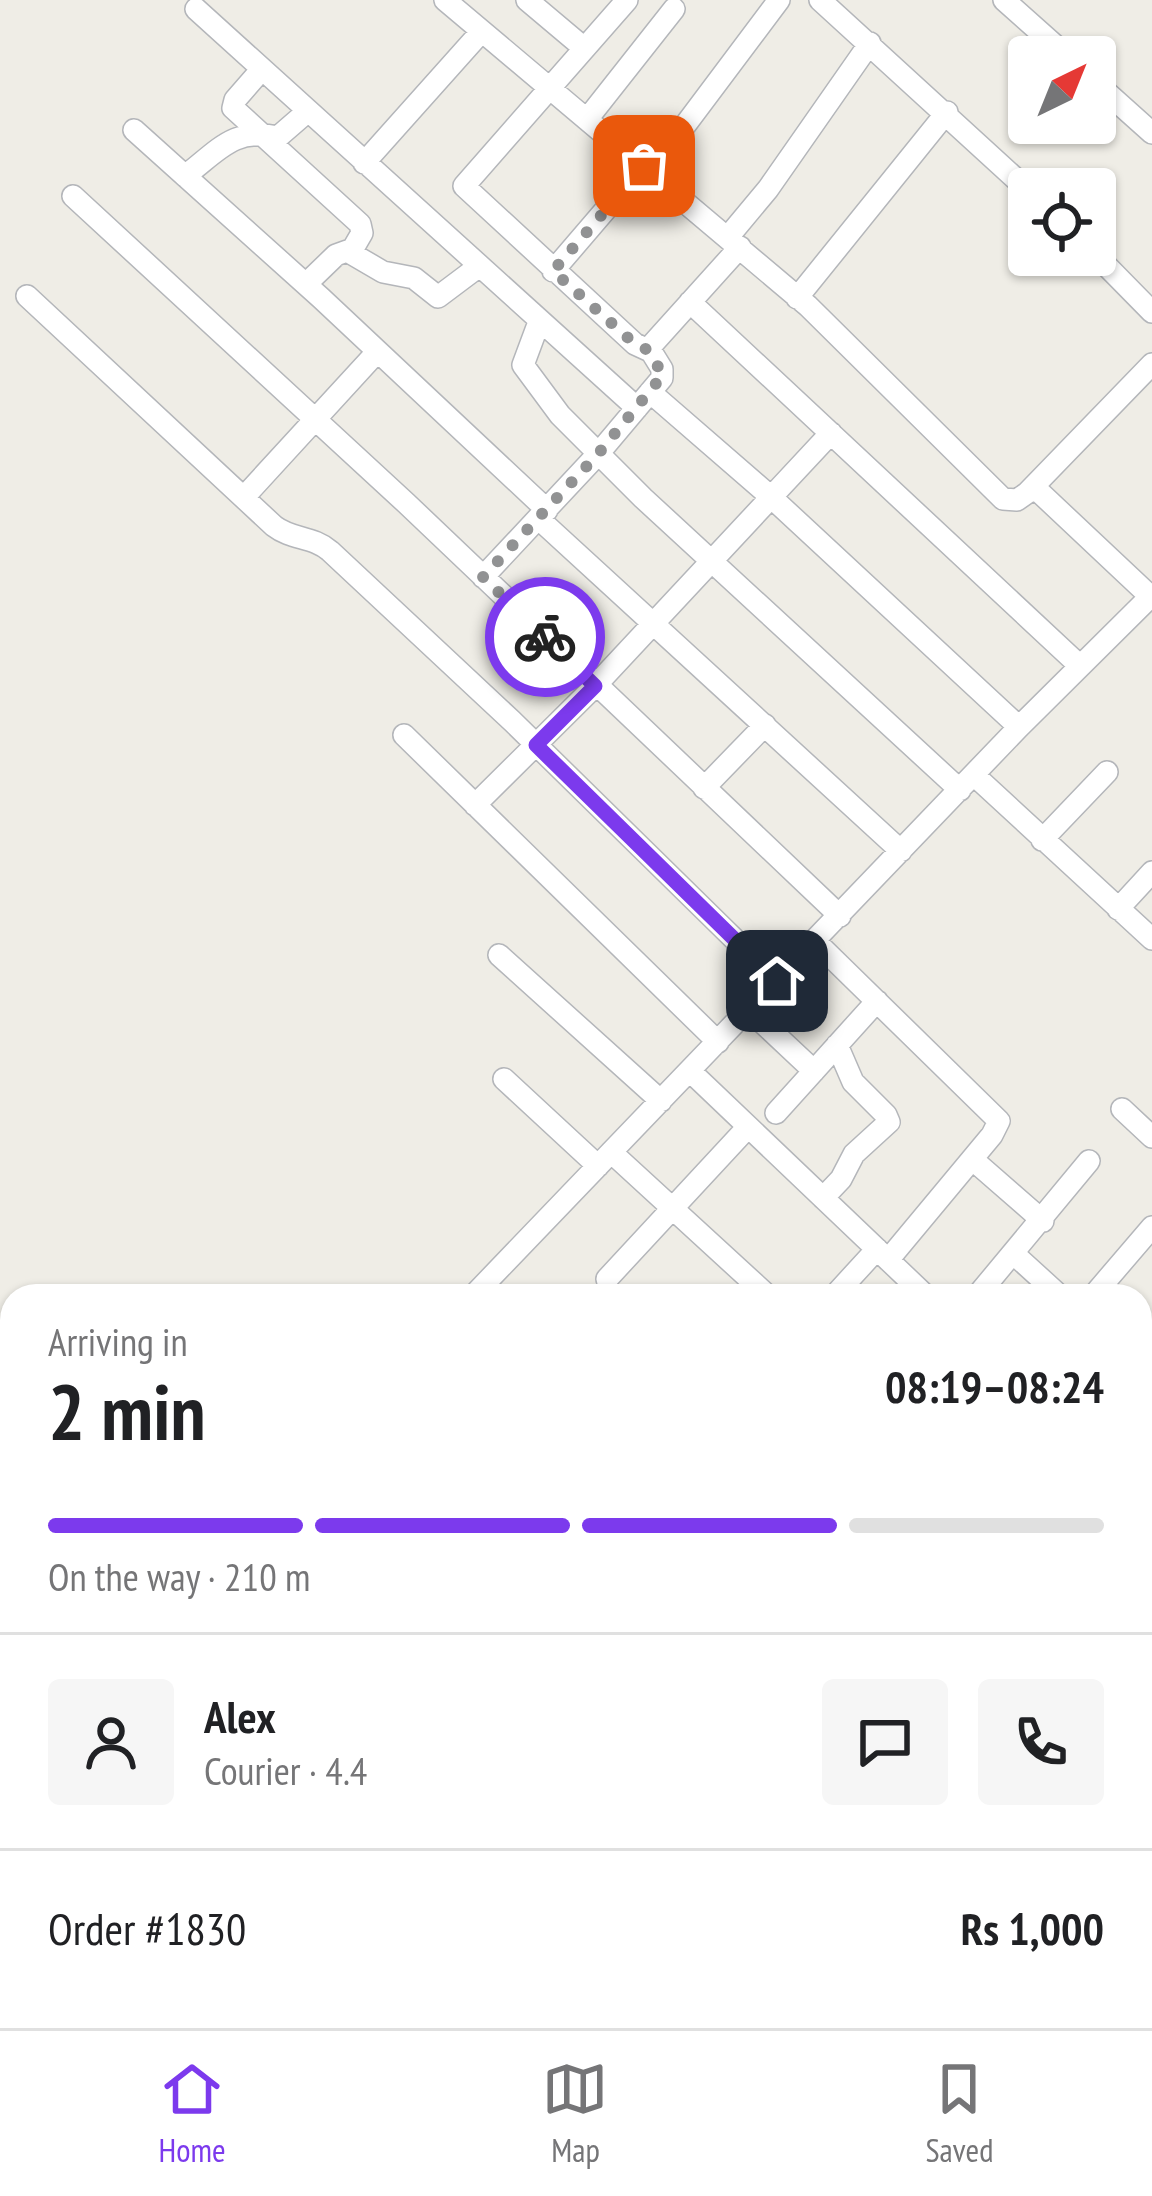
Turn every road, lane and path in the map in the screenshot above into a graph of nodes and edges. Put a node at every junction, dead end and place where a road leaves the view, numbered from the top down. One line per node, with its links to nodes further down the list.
1 (445, 0): 9 (street)
2 (527, 0): 12 (street)
3 (627, 0): 12 (street)
4 (779, 0): 23 (street)
5 (820, 0): 11 (street)
6 (1004, 0): 10 (street)
7 (196, 9): 13 (street)
8 (674, 9): 18 (street)
9 (481, 32): 14 (street); 22 (street)
10 (1044, 36)
11 (870, 43): 17 (street); 27 (street)
12 (584, 48): 14 (street)
13 (262, 69): 16 (street); 20 (street)
14 (550, 87): 18 (street); 30 (street)
15 (1116, 101): 21 (street)
16 (308, 111): 20 (street); 22 (street)
17 (947, 112): 24 (street); 34 (street)
18 (588, 118): 23 (street)
19 (134, 130): 25 (street)
20 (256, 131): 25 (street); 28 (street)
21 (1152, 133)
22 (364, 163): 29 (street)
23 (647, 169): 27 (street); 30 (street)
24 (1008, 170)
25 (185, 176): 32 (street)
26 (73, 196): 42 (street)
27 (734, 242): 34 (street); 35 (street)
28 (350, 252): 29 (street); 32 (street)
29 (478, 267): 37 (street)
30 (553, 271): 38 (street)
31 (1116, 275): 36 (street)
32 (306, 284): 39 (street)
33 (27, 296): 46 (street)
34 (797, 298): 45 (street)
35 (690, 302): 38 (street); 43 (street)
36 (1152, 312)
37 (539, 322): 41 (street); 44 (street)
38 (648, 350): 41 (street)
39 (377, 352): 42 (street); 48 (street)
40 (1152, 364): 45 (street)
41 (643, 400): 44 (street); 47 (street)
42 (313, 420): 46 (street); 50 (street)
43 (831, 433): 47 (street); 53 (street)
44 (598, 454): 48 (street); 49 (street)
45 (1034, 487): 51 (street)
46 (244, 497): 58 (street)
47 (771, 497): 49 (street); 56 (street)
48 (543, 515): 50 (street); 52 (street)
49 (712, 562): 52 (street); 60 (street)
50 (483, 577): 54 (street)
51 (1151, 596): 53 (street)
52 (653, 624): 54 (street); 55 (street)
53 (1080, 666): 56 (street)
54 (595, 686): 58 (street); 61 (street)
55 (765, 724): 61 (street); 64 (street)
56 (1019, 727): 60 (street)
57 (404, 735): 62 (street)
58 (536, 745): 62 (street); 71 (street)
59 (1107, 772): 63 (street)
60 (967, 782): 63 (street); 64 (street)
61 (704, 788): 67 (street)
62 (475, 805): 74 (street)
63 (1042, 840): 66 (street)
64 (901, 851): 67 (street)
65 (1152, 872): 66 (street)
66 (1118, 909): 68 (street)
67 (840, 916): 69 (street)
68 (1152, 939)
69 (816, 942): 71 (street); 72 (street)
70 (499, 955): 79 (street)
71 (777, 981): 73 (street)
72 (877, 1001): 75 (street); 85 (street)
73 (749, 1010): 74 (street); 76 (street)
74 (718, 1042): 77 (street)
75 (837, 1045): 76 (street); 87 (street)
76 (814, 1070): 81 (street)
77 (691, 1072): 79 (street); 82 (street)
78 (504, 1078): 84 (street)
79 (661, 1101): 84 (street)
80 (1122, 1108): 83 (street)
81 (776, 1113)
82 (748, 1128): 87 (street); 88 (street)
83 (1152, 1136)
84 (604, 1159): 88 (street); 94 (street)
85 (972, 1159): 89 (street); 91 (street)
86 (1089, 1161): 89 (street)
87 (824, 1198): 91 (street)
88 (672, 1206): 93 (street); 95 (street)
89 (1042, 1221): 92 (street)
90 (1148, 1239): 100 (street)
91 (882, 1254): 96 (street); 97 (street)
92 (1015, 1255): 98 (street); 99 (street)
93 (607, 1279)
94 (485, 1284)
95 (755, 1284)
96 (848, 1284)
97 (913, 1284)
98 (988, 1284)
99 (1047, 1284)
100 (1105, 1284)

